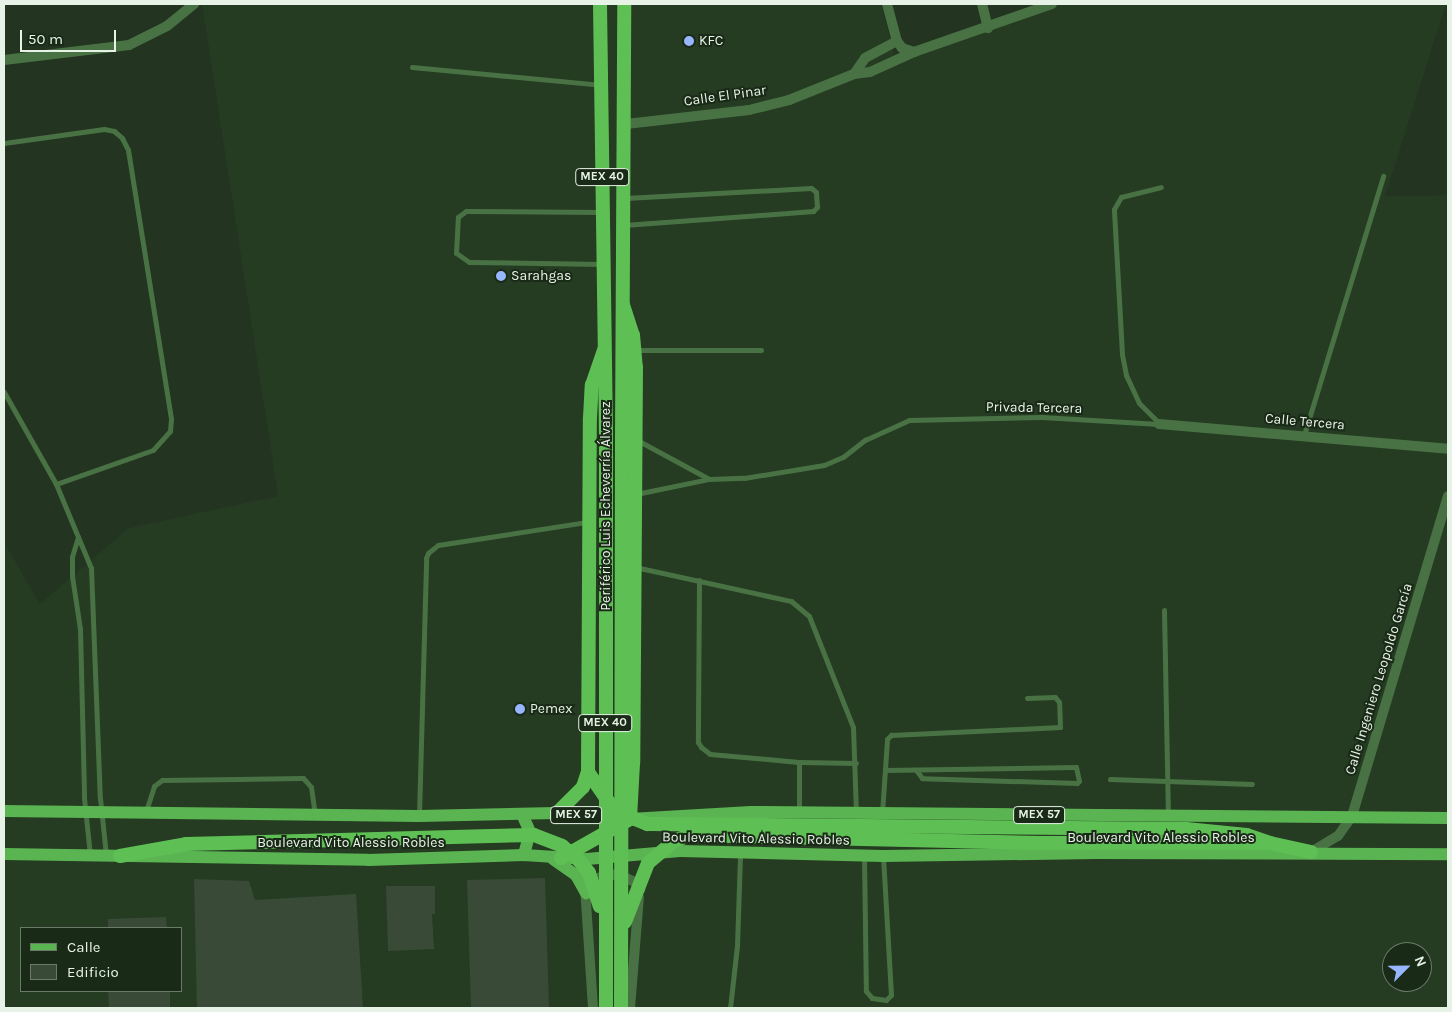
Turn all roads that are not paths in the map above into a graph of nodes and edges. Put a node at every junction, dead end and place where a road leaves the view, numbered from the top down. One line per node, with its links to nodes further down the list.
1 (194, 4): 10 (street)
2 (600, 4): 13 (highway, Periférico Luis Echeverría Álvarez / MEX 40)
3 (624, 4): 14 (highway, Periférico Luis Echeverría Álvarez / MEX 40)
4 (887, 4): 8 (street)
5 (982, 4): 7 (street)
6 (1052, 4): 7 (street, Calle El Pinar)
7 (988, 28): 9 (street, Calle El Pinar)
8 (897, 41): 9 (street); 12 (street, Calle El Pinar)
9 (914, 52): 12 (street, Calle El Pinar)
10 (4, 60)
11 (412, 67): 13 (lane)
12 (854, 74): 14 (street, Calle El Pinar)
13 (601, 85): 19 (highway, Periférico Luis Echeverría Álvarez / MEX 40)
14 (626, 124): 18 (highway, Periférico Luis Echeverría Álvarez / MEX 40)
15 (4, 143): 32 (lane)
16 (1383, 176): 28 (lane)
17 (1161, 187): 27 (lane)
18 (624, 198): 20 (highway, Periférico Luis Echeverría Álvarez / MEX 40); 20 (lane)
19 (603, 212): 21 (highway, Periférico Luis Echeverría Álvarez / MEX 40); 21 (lane)
20 (624, 225): 22 (highway, Periférico Luis Echeverría Álvarez / MEX 40)
21 (603, 264): 23 (highway, Periférico Luis Echeverría Álvarez / MEX 40)
22 (623, 305): 24 (highway); 29 (highway, Periférico Luis Echeverría Álvarez / MEX 40)
23 (604, 350): 35 (highway); 83 (highway, Periférico Luis Echeverría Álvarez / MEX 40, bridge)
24 (636, 350): 25 (lane); 29 (highway)
25 (761, 350)
26 (4, 392): 32 (lane)
27 (1159, 424): 28 (street, Calle Tercera); 31 (lane, Privada Tercera)
28 (1304, 435): 30 (street, Calle Tercera)
29 (629, 439): 31 (lane); 33 (highway); 84 (highway, Periférico Luis Echeverría Álvarez / MEX 40, bridge)
30 (1448, 449)
31 (709, 479): 33 (lane)
32 (56, 484): 36 (lane)
33 (635, 494): 37 (highway)
34 (1448, 496): 63 (street, Calle Ingeniero Leopoldo García)
35 (590, 522): 48 (highway); 62 (lane)
36 (78, 537): 40 (lane); 41 (lane)
37 (635, 567): 38 (lane); 44 (highway)
38 (699, 580): 43 (lane); 45 (lane)
39 (1164, 610): 50 (lane)
40 (82, 677): 41 (lane); 53 (lane)
41 (95, 677): 56 (lane)
42 (1027, 698): 46 (lane)
43 (799, 762): 45 (lane); 55 (lane)
44 (634, 763): 48 (highway); 66 (highway)
45 (856, 763): 58 (lane)
46 (885, 770): 47 (lane); 59 (lane)
47 (916, 770): 47 (lane)
48 (588, 772): 57 (highway); 66 (highway)
49 (1110, 779): 50 (lane)
50 (1167, 781): 51 (lane); 64 (lane)
51 (1252, 784)
52 (4, 811): 53 (main road, Boulevard Vito Alessio Robles)
53 (86, 812): 56 (main road, Boulevard Vito Alessio Robles); 73 (lane)
54 (146, 812): 56 (main road, Boulevard Vito Alessio Robles); 61 (main road, Boulevard Vito Alessio Robles); 61 (lane)
55 (799, 812): 58 (main road, Boulevard Vito Alessio Robles / MEX 57); 66 (main road, Boulevard Vito Alessio Robles / MEX 57)
56 (101, 813): 75 (lane)
57 (557, 813): 60 (main road, Boulevard Vito Alessio Robles / MEX 57); 66 (main road, Boulevard Vito Alessio Robles / MEX 57)
58 (856, 813): 59 (main road, Boulevard Vito Alessio Robles / MEX 57)
59 (882, 813): 64 (main road, Boulevard Vito Alessio Robles / MEX 57)
60 (522, 814): 62 (main road, Boulevard Vito Alessio Robles); 74 (main road)
61 (315, 816): 62 (main road, Boulevard Vito Alessio Robles)
62 (419, 816)
63 (1352, 816): 64 (main road, Boulevard Vito Alessio Robles / MEX 57); 65 (main road, Boulevard Vito Alessio Robles / MEX 57); 69 (street, Calle Ingeniero Leopoldo García)
64 (1168, 817)
65 (1448, 818)
66 (630, 819): 67 (highway); 79 (highway); 80 (main road)
67 (1270, 843): 69 (highway); 84 (highway, bridge)
68 (680, 851): 70 (main road, Boulevard Vito Alessio Robles); 80 (main road, Boulevard Vito Alessio Robles); 81 (street)
69 (1311, 852): 72 (main road, Boulevard Vito Alessio Robles); 77 (main road, Boulevard Vito Alessio Robles)
70 (740, 853): 76 (main road, Boulevard Vito Alessio Robles); 89 (lane)
71 (4, 854): 73 (main road, Boulevard Vito Alessio Robles)
72 (1448, 854)
73 (90, 855): 75 (main road, Boulevard Vito Alessio Robles)
74 (524, 855): 75 (main road, Boulevard Vito Alessio Robles); 78 (main road, Boulevard Vito Alessio Robles)
75 (113, 856): 83 (highway, bridge)
76 (864, 856): 77 (main road, Boulevard Vito Alessio Robles); 77 (lane)
77 (883, 856)
78 (546, 857): 79 (main road, Boulevard Vito Alessio Robles); 82 (main road)
79 (561, 858): 80 (main road, Boulevard Vito Alessio Robles)
80 (587, 859): 82 (street)
81 (640, 889): 82 (street); 88 (street)
82 (586, 893): 85 (street)
83 (605, 934): 86 (highway, Periférico Luis Echeverría Álvarez / MEX 40, bridge)
84 (621, 935): 87 (highway, Periférico Luis Echeverría Álvarez / MEX 40, bridge)
85 (593, 1008)
86 (606, 1008)
87 (621, 1008)
88 (630, 1008)
89 (730, 1008)

